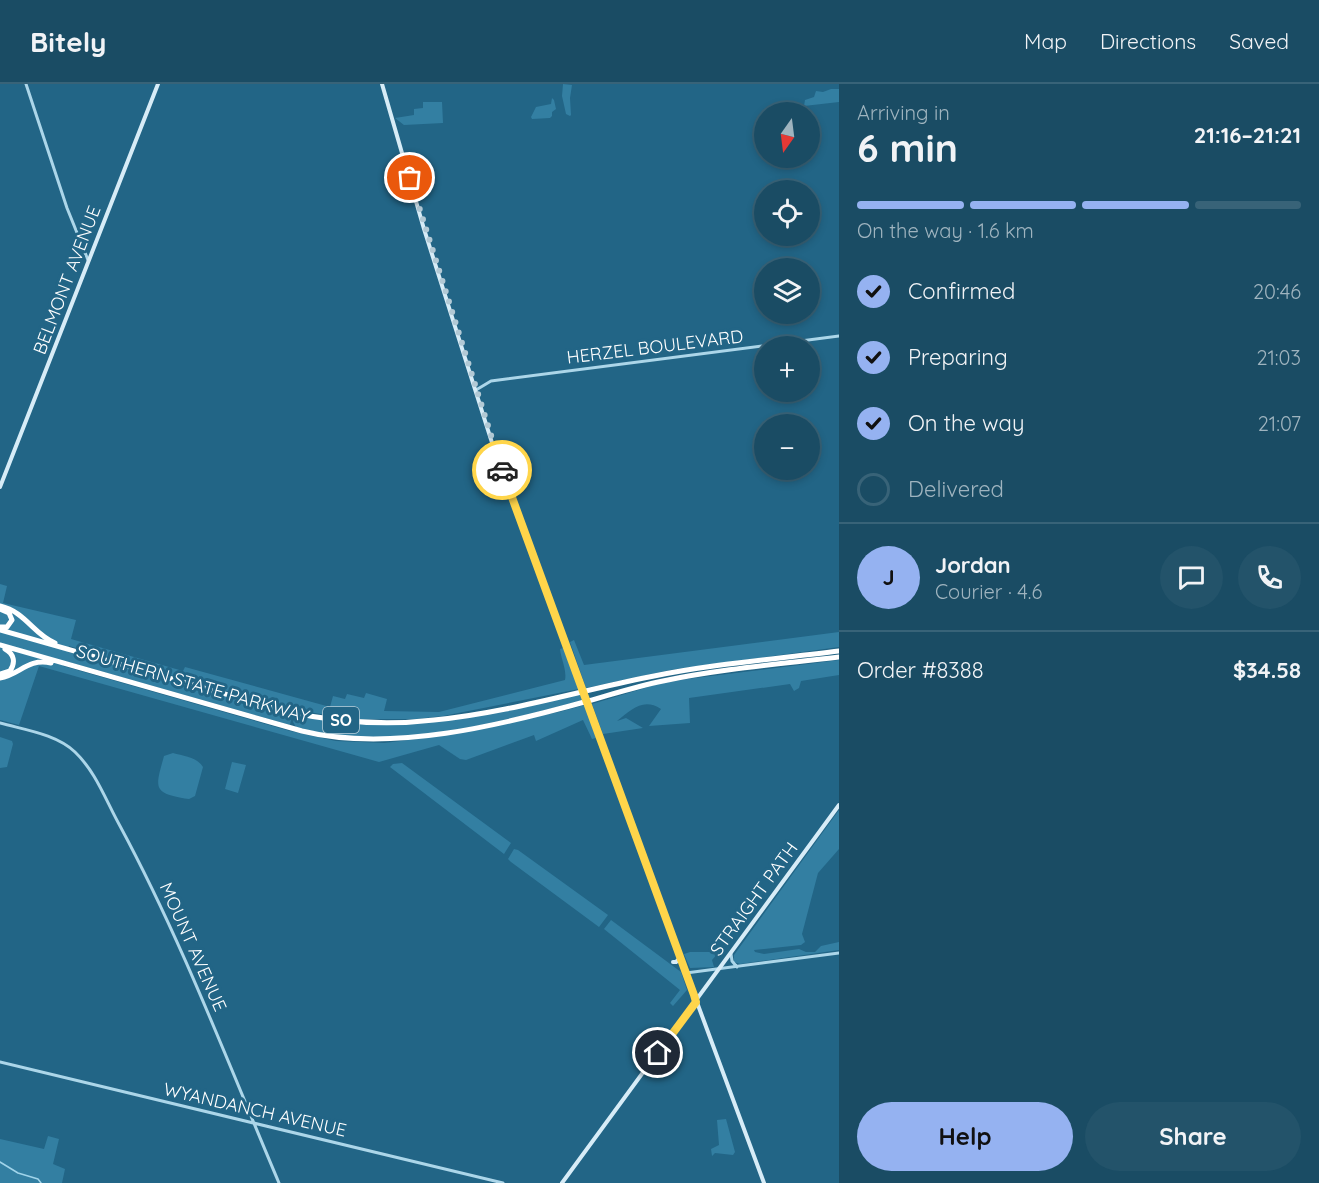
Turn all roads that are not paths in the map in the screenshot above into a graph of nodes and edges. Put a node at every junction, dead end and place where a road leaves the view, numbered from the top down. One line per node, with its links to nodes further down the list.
1 (26, 84): 4 (street)
2 (158, 84): 4 (main road, BELMONT AVENUE)
3 (382, 84): 6 (main road)
4 (89, 261): 7 (main road, BELMONT AVENUE)
5 (839, 336): 6 (street, HERZEL BOULEVARD)
6 (476, 390): 20 (main road, bridge)
7 (0, 487)
8 (0, 608): 9 (highway); 11 (highway)
9 (0, 629): 11 (highway, SOUTHERN STATE PARKWAY / SO)
10 (0, 645): 14 (highway, SOUTHERN STATE PARKWAY / SO); 15 (highway)
11 (75, 651): 12 (highway, SOUTHERN STATE PARKWAY / SO)
12 (839, 651)
13 (839, 657): 14 (highway, SOUTHERN STATE PARKWAY / SO)
14 (71, 665): 15 (highway)
15 (0, 676)
16 (0, 723): 27 (street, MOUNT AVENUE)
17 (839, 805): 19 (main road, STRAIGHT PATH)
18 (839, 953): 22 (street)
19 (731, 954): 22 (street); 23 (main road, STRAIGHT PATH)
20 (680, 957): 21 (main road); 24 (main road)
21 (673, 962)
22 (737, 967): 23 (street)
23 (719, 970): 24 (street); 25 (main road, STRAIGHT PATH)
24 (686, 973): 25 (main road)
25 (696, 1002): 30 (main road, STRAIGHT PATH); 31 (main road)
26 (0, 1062): 27 (street, WYANDANCH AVENUE)
27 (254, 1124): 28 (street, MOUNT AVENUE); 29 (street, WYANDANCH AVENUE)
28 (279, 1183)
29 (503, 1183)
30 (562, 1183)
31 (764, 1183)

